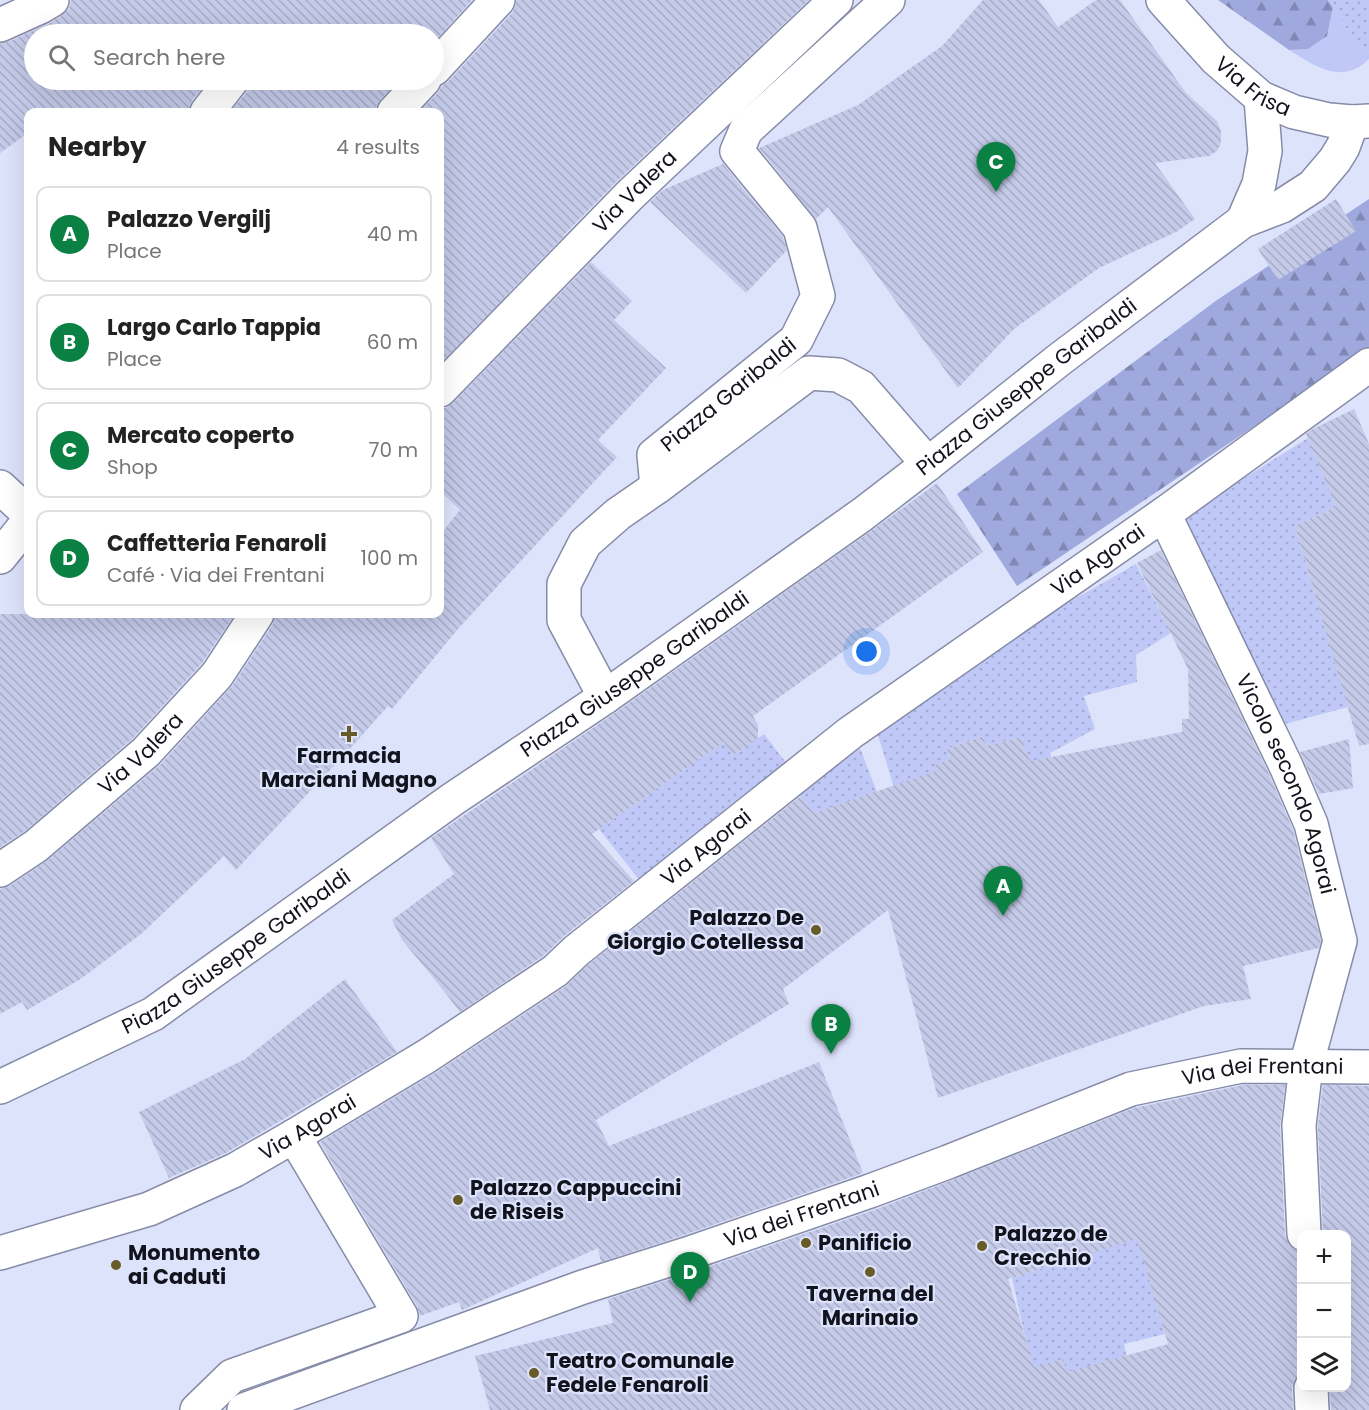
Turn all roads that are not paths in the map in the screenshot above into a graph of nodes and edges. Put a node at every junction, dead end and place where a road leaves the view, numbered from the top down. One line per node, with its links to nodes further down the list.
1 (52, 0): 6 (street)
2 (498, 0): 7 (street)
3 (836, 0): 16 (street, Via Valera)
4 (888, 0): 19 (street, Piazza Garibaldi)
5 (1163, 0): 10 (street, Via Frisa)
6 (0, 25)
7 (444, 58)
8 (224, 90): 11 (street)
9 (415, 90): 12 (street)
10 (1261, 98): 13 (street, Via Frisa); 14 (street)
11 (210, 108)
12 (398, 108)
13 (1361, 122): 14 (street)
14 (1243, 221): 17 (street, Piazza Giuseppe Garibaldi)
15 (1369, 364): 21 (street, Via Agorai)
16 (444, 386)
17 (928, 464): 19 (street, Piazza Garibaldi); 25 (street, Piazza Giuseppe Garibaldi)
18 (0, 487): 20 (street)
19 (657, 487): 25 (street, Piazza Garibaldi)
20 (24, 509)
21 (1164, 514): 27 (street, Vicolo secondo Agorai); 30 (street, Via Agorai)
22 (24, 527): 23 (street)
23 (0, 557)
24 (254, 618): 26 (street, Via Valera)
25 (605, 697): 29 (street, Piazza Giuseppe Garibaldi)
26 (0, 870)
27 (1306, 1066): 28 (street, Via dei Frentani); 31 (street, Vicolo secondo Agorai); 35 (street, Via dei Frentani)
28 (1369, 1067)
29 (0, 1087)
30 (294, 1136): 32 (street, Via Agorai); 34 (street)
31 (1304, 1230)
32 (0, 1253)
33 (1311, 1392): 36 (street)
34 (197, 1410)
35 (244, 1410)
36 (1312, 1410)

